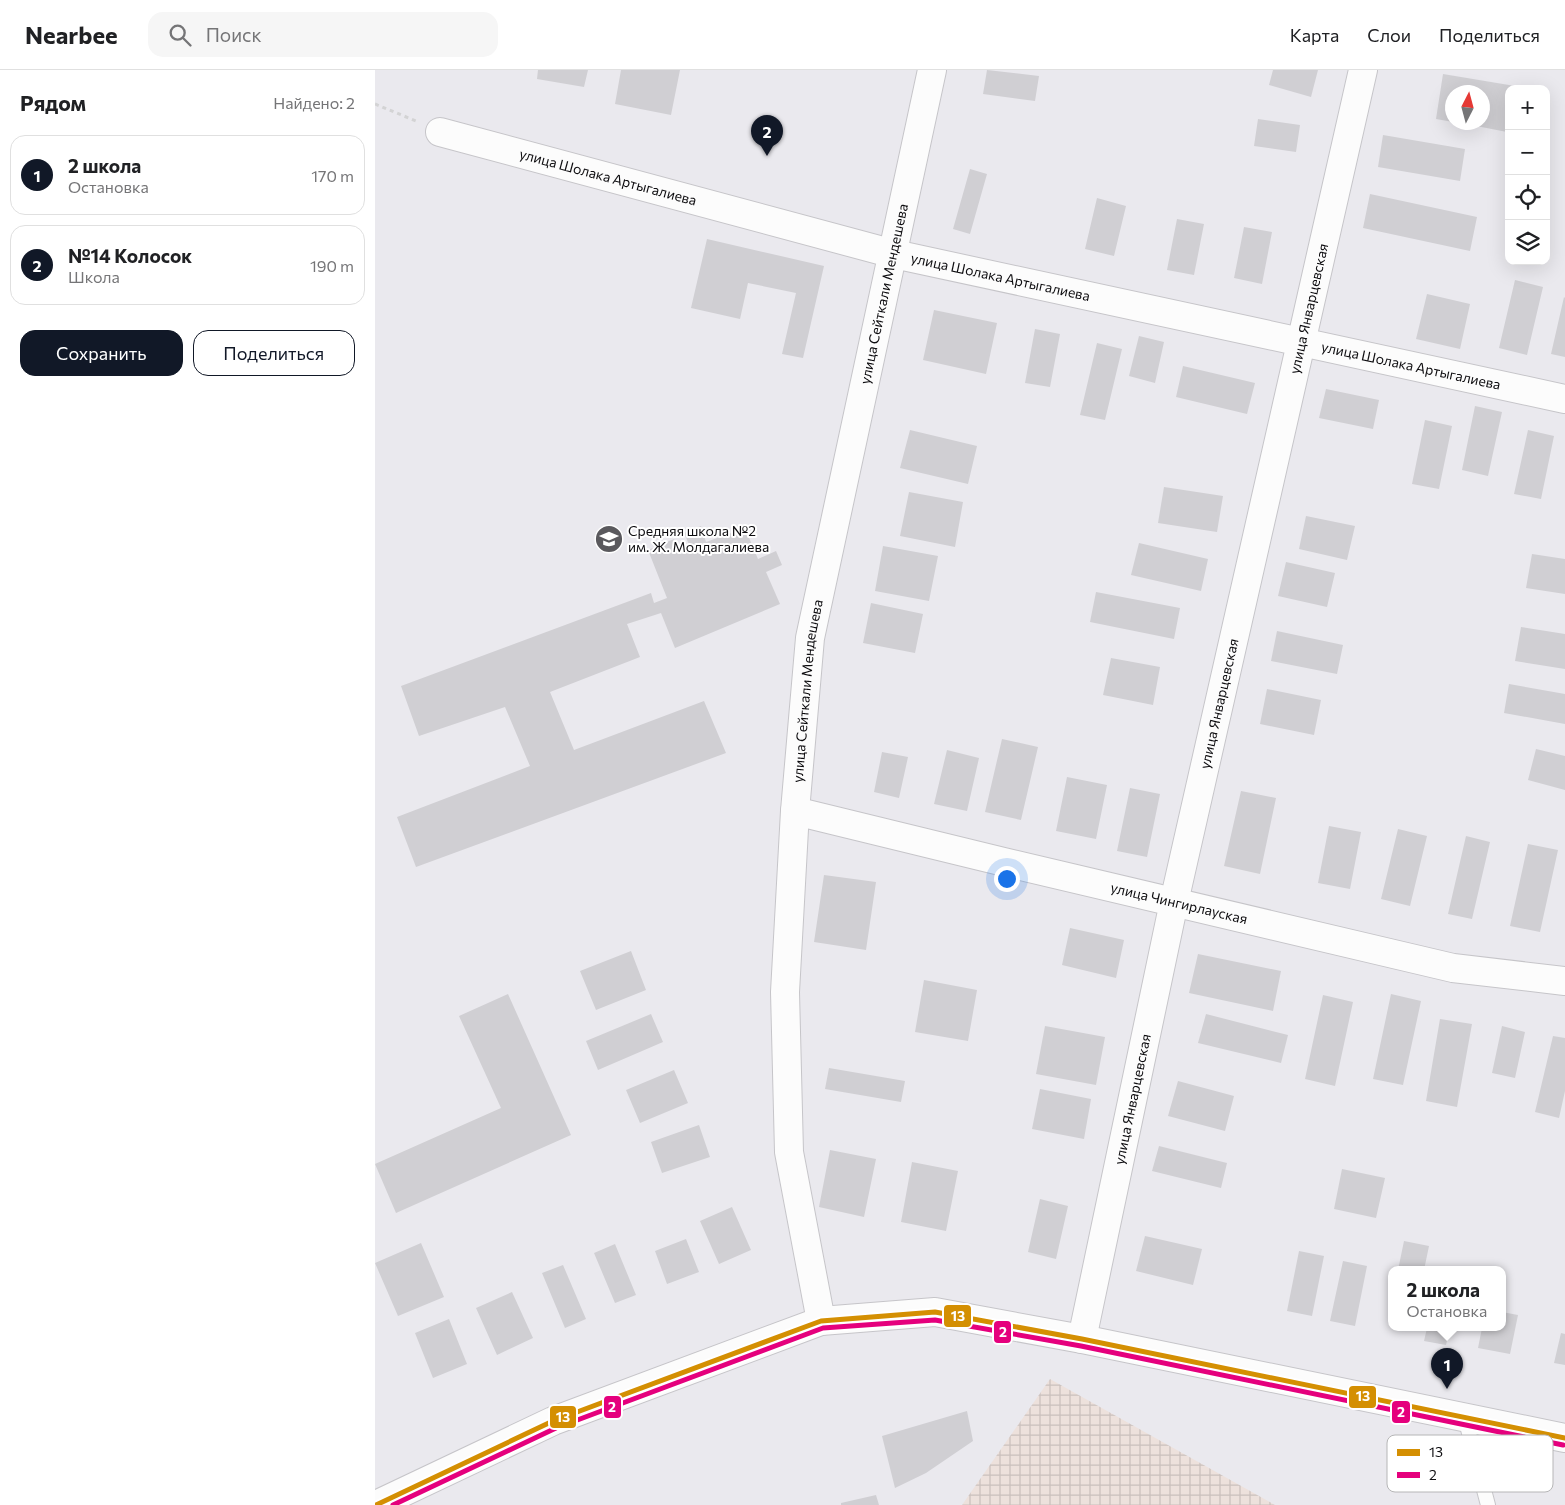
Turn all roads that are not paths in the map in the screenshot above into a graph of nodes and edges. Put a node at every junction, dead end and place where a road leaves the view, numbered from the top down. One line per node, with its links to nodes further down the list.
1 (933, 70): 4 (street, улица Сейткали Мендешева)
2 (1363, 70): 5 (street, улица Январцевская)
3 (440, 132): 4 (street, улица Шолака Артыгалиева)
4 (894, 254): 5 (street, улица Шолака Артыгалиева); 7 (street, улица Сейткали Мендешева)
5 (1303, 341): 6 (street, улица Шолака Артыгалиева); 8 (street, улица Январцевская)
6 (1565, 399)
7 (795, 811): 8 (street, улица Чингирлауская); 10 (street, улица Сейткали Мендешева)
8 (1174, 902): 9 (street, улица Чингирлауская); 11 (street, улица Январцевская)
9 (1565, 981)
10 (821, 1321): 11 (street); 16 (street)
11 (1083, 1339): 12 (street)
12 (1465, 1418): 13 (lane); 14 (street)
13 (1469, 1435)
14 (1550, 1435)
15 (1485, 1492): 17 (lane)
16 (376, 1505)
17 (1488, 1505)

